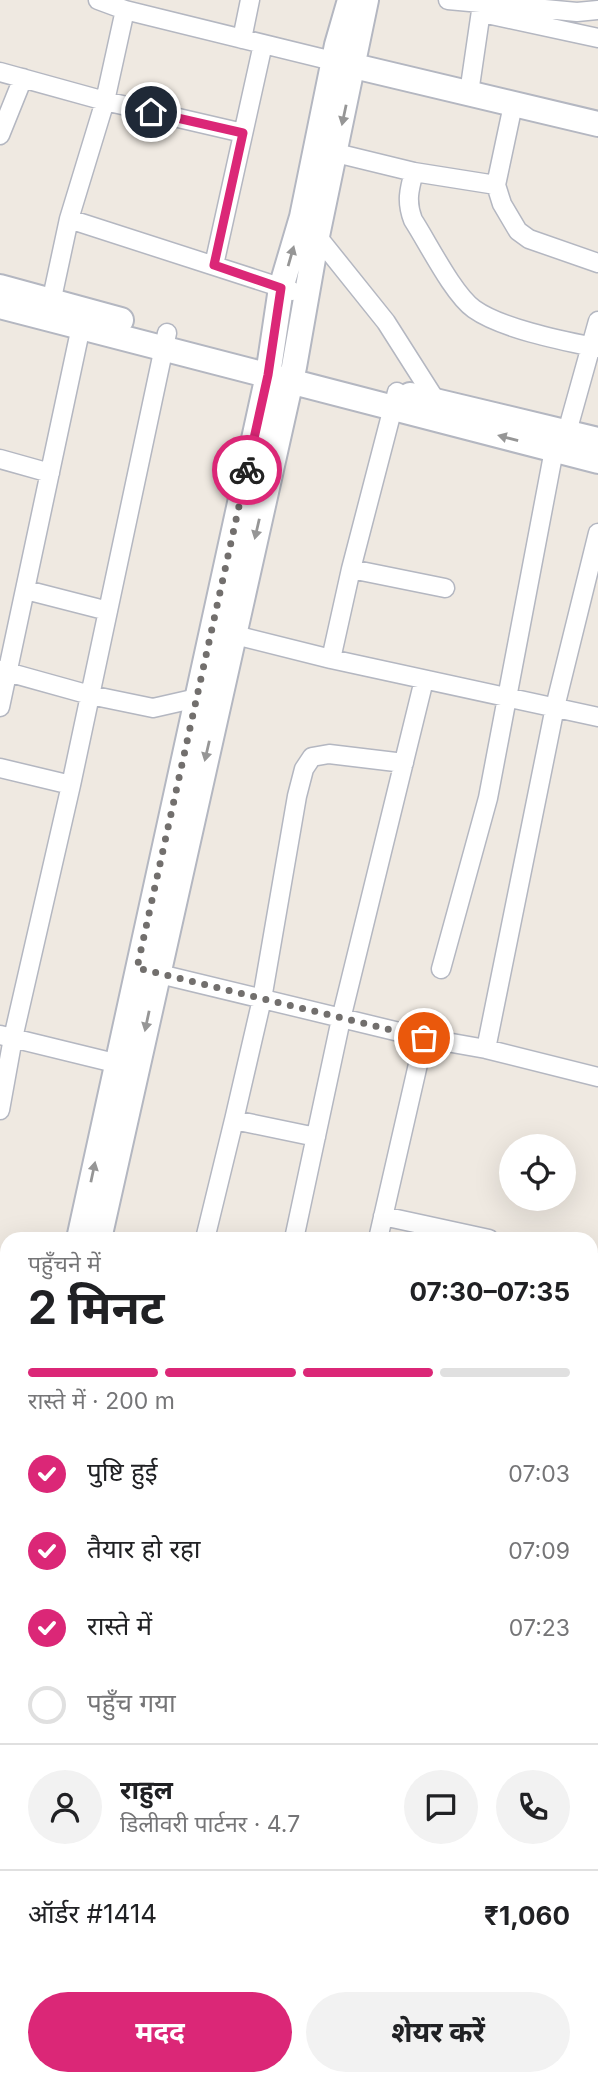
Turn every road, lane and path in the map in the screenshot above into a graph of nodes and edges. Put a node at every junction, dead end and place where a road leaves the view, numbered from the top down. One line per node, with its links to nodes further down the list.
1 (98, 0): 7 (street)
2 (250, 0): 10 (street)
3 (349, 0): 12 (street)
4 (366, 0): 12 (street)
5 (448, 0): 6 (street)
6 (482, 8): 8 (street); 9 (street); 15 (street)
7 (125, 10): 10 (street); 16 (street)
8 (598, 10)
9 (598, 38)
10 (242, 39): 11 (street)
11 (263, 44): 12 (street); 19 (street)
12 (344, 64): 15 (street); 21 (street, one-way to 21); 25 (street)
13 (0, 72): 14 (street)
14 (23, 78): 16 (street); 20 (street)
15 (469, 93): 17 (street)
16 (105, 101): 19 (street); 24 (street)
17 (513, 105): 18 (street); 23 (street)
18 (598, 124)
19 (243, 133): 27 (street)
20 (0, 135)
21 (336, 153): 22 (street); 25 (street)
22 (414, 172): 23 (street); 36 (street)
23 (496, 185): 26 (street)
24 (69, 219): 27 (street); 32 (street)
25 (310, 227): 29 (street, one-way to 25); 30 (street); 39 (street)
26 (598, 263)
27 (214, 265): 29 (street)
28 (0, 286): 32 (street)
29 (281, 288): 30 (street); 37 (street)
30 (307, 296): 37 (street)
31 (0, 306): 32 (street)
32 (49, 310): 33 (street)
33 (83, 319): 35 (street); 45 (street)
34 (598, 321): 36 (street)
35 (165, 340): 37 (street); 50 (street)
36 (594, 347): 42 (street)
37 (281, 371): 38 (street); 51 (street)
38 (395, 400): 39 (street); 40 (street); 47 (street)
39 (437, 402): 40 (street); 42 (street)
40 (450, 423): 42 (street, one-way to 40)
41 (598, 440): 42 (street)
42 (561, 441): 44 (street); 57 (street)
43 (0, 458): 45 (street)
44 (598, 461)
45 (50, 472): 49 (street)
46 (598, 533): 59 (street)
47 (351, 569): 48 (street); 52 (street)
48 (445, 588)
49 (26, 590): 50 (street); 53 (street)
50 (108, 611): 55 (street)
51 (223, 632): 52 (street); 56 (street); 65 (street, one-way to 65)
52 (331, 659): 54 (street)
53 (3, 671): 55 (street); 58 (street)
54 (424, 680): 57 (street); 61 (street)
55 (90, 695): 56 (street); 63 (street)
56 (197, 698): 65 (street)
57 (508, 698): 59 (street); 64 (street)
58 (0, 707)
59 (555, 708): 60 (street); 70 (street)
60 (598, 718)
61 (404, 763): 66 (street); 67 (street)
62 (0, 768): 63 (street)
63 (71, 785): 68 (street)
64 (441, 969)
65 (147, 970): 66 (street); 71 (street)
66 (262, 999): 67 (street); 74 (street)
67 (341, 1019): 69 (street); 75 (street)
68 (6, 1036): 71 (street); 73 (street)
69 (424, 1038): 70 (street); 76 (street)
70 (486, 1049): 72 (street)
71 (126, 1066): 77 (street, one-way to 71); 78 (street)
72 (598, 1077)
73 (0, 1110)
74 (234, 1120): 75 (street); 79 (street)
75 (316, 1137): 80 (street)
76 (383, 1216): 81 (street); 82 (street)
77 (81, 1232)
78 (100, 1232)
79 (207, 1232)
80 (296, 1232)
81 (380, 1232)
82 (457, 1232)

